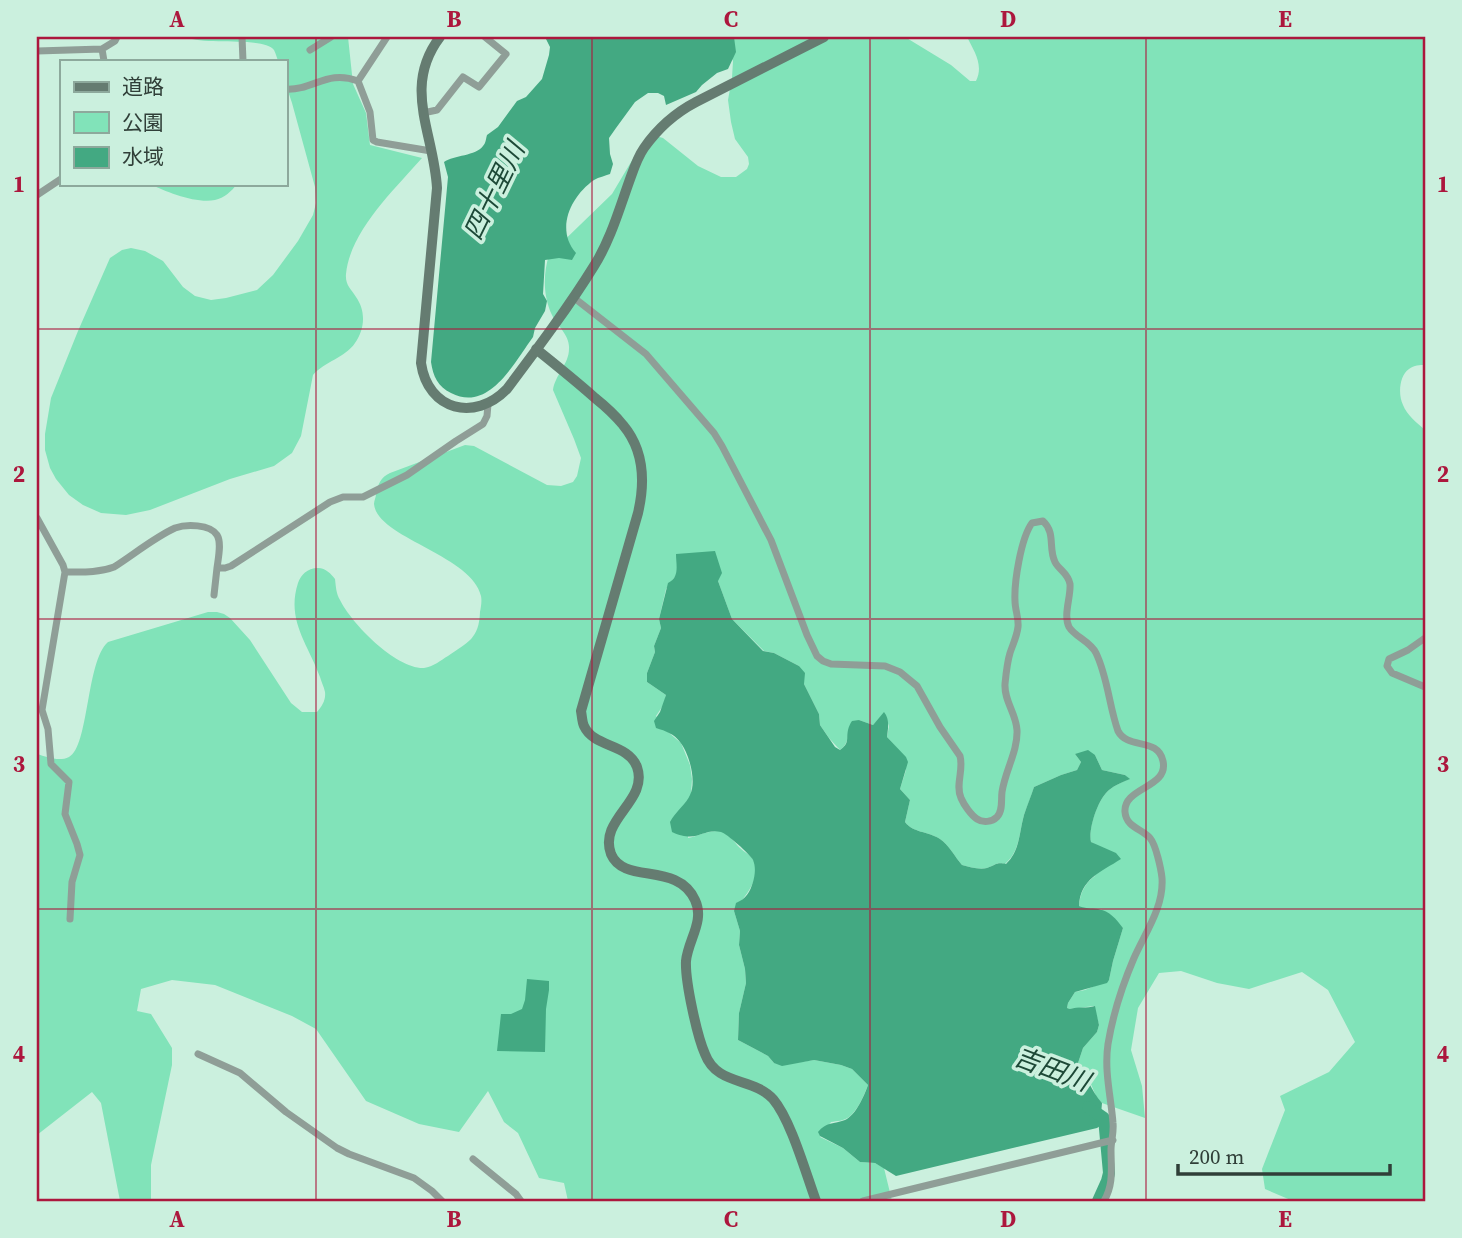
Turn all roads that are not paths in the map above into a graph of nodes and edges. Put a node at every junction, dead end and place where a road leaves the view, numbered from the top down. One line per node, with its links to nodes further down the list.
1 (117, 37): 9 (street)
2 (242, 37): 13 (street)
3 (331, 37): 10 (street)
4 (374, 37): 8 (street)
5 (440, 37): 16 (street)
6 (485, 37): 16 (street)
7 (824, 37): 20 (street)
8 (384, 40): 14 (street)
9 (102, 49): 11 (street); 12 (street)
10 (310, 50)
11 (37, 51)
12 (104, 60)
13 (243, 60)
14 (358, 81): 15 (street); 17 (street)
15 (287, 89)
16 (423, 113): 17 (street)
17 (431, 151): 22 (street)
18 (60, 180): 19 (street)
19 (37, 195)
20 (573, 298): 21 (street); 31 (street)
21 (536, 349): 22 (street); 35 (street)
22 (488, 404): 24 (street)
23 (37, 518): 25 (street)
24 (217, 568): 25 (street); 26 (street)
25 (65, 572): 29 (street)
26 (215, 595)
27 (1425, 638): 28 (street)
28 (1425, 687)
29 (70, 919)
30 (198, 1054): 33 (street)
31 (1113, 1140): 36 (street); 37 (street)
32 (473, 1159): 34 (street)
33 (442, 1201)
34 (521, 1201)
35 (816, 1201)
36 (863, 1201)
37 (1104, 1201)

